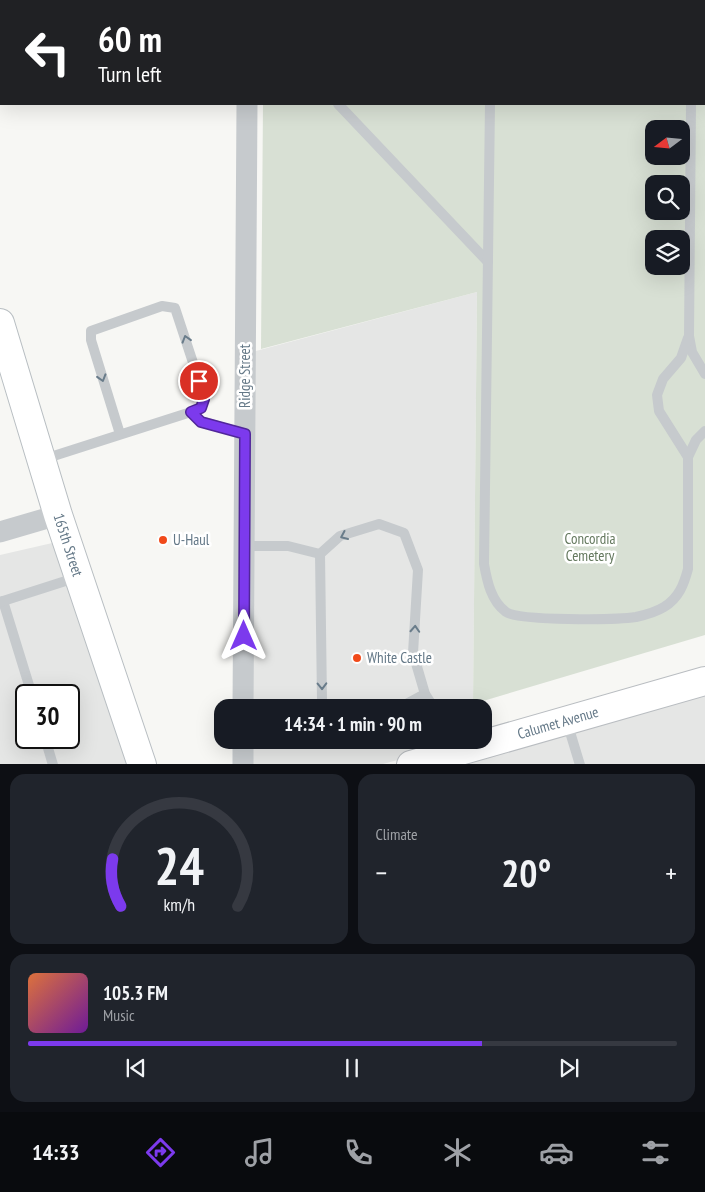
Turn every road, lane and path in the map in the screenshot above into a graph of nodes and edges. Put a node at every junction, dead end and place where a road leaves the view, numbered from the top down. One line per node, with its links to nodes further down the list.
1 (246, 105): 13 (street, Ridge Street)
2 (339, 105): 5 (lane)
3 (490, 105): 5 (lane)
4 (691, 105): 7 (lane)
5 (488, 262): 14 (lane)
6 (0, 323): 8 (main road, 165th Street)
7 (689, 336): 9 (lane); 14 (lane)
8 (6, 364): 15 (main road, 165th Street)
9 (705, 374)
10 (191, 412): 12 (lane); 12 (lane, one-way to 12); 13 (lane)
11 (705, 431): 14 (lane)
12 (120, 434): 15 (lane)
13 (245, 434): 18 (street, Ridge Street)
14 (688, 457)
15 (40, 460): 16 (main road, 165th Street)
16 (58, 515): 17 (street); 20 (main road, 165th Street)
17 (0, 532)
18 (244, 546): 19 (lane); 25 (street, Ridge Street)
19 (320, 554): 24 (lane, one-way to 19); 26 (lane, one-way to 26)
20 (79, 577): 21 (lane); 34 (main road, 165th Street)
21 (2, 601): 23 (lane)
22 (705, 681): 29 (main road, Calumet Avenue)
23 (28, 684)
24 (425, 694): 27 (lane); 28 (lane)
25 (244, 699)
26 (322, 699)
27 (416, 699)
28 (428, 699)
29 (566, 720): 32 (main road, Calumet Avenue); 37 (lane)
30 (48, 749): 33 (lane)
31 (243, 749): 35 (street)
32 (452, 752): 36 (main road, Calumet Avenue)
33 (53, 764)
34 (142, 764)
35 (243, 764)
36 (411, 764)
37 (580, 764)

